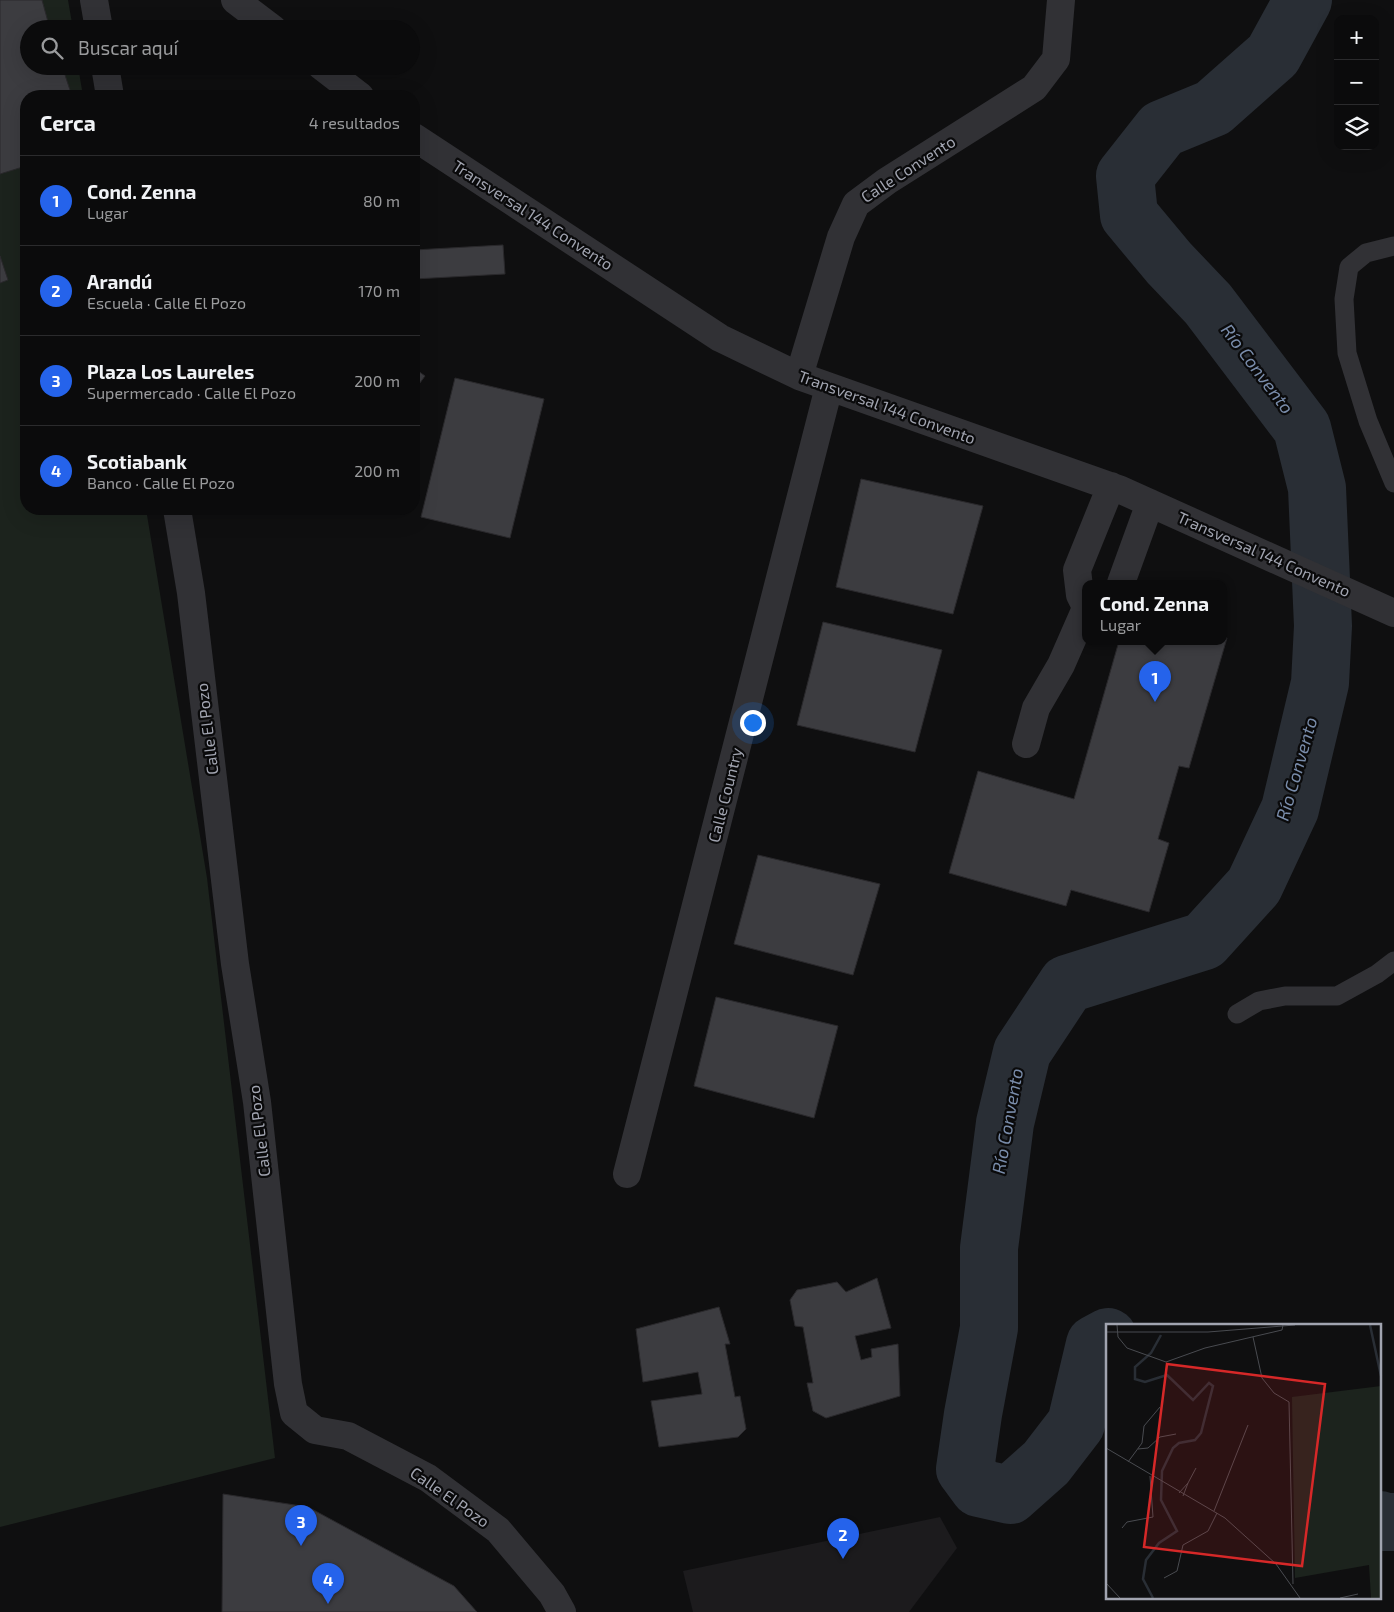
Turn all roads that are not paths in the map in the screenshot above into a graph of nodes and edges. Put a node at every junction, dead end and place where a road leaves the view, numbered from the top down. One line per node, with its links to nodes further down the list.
1 (94, 0): 4 (street)
2 (235, 0): 5 (street)
3 (1061, 0): 12 (street, Calle Convento)
4 (97, 20)
5 (261, 20)
6 (106, 75): 8 (street)
7 (333, 75): 9 (street)
8 (109, 90)
9 (352, 90)
10 (420, 141): 12 (street, Transversal 144 Convento)
11 (1394, 246): 14 (lane)
12 (799, 376): 13 (street, Transversal 144 Convento)
13 (829, 387): 15 (street, Transversal 144 Convento); 25 (street, Calle Country)
14 (1394, 483)
15 (1111, 486): 16 (street, Transversal 144 Convento); 19 (street)
16 (1150, 503): 18 (street); 20 (street, Transversal 144 Convento)
17 (178, 515): 26 (street, Calle El Pozo)
18 (1123, 580)
19 (1082, 599)
20 (1394, 613)
21 (1082, 616): 22 (street)
22 (1026, 744)
23 (1394, 960): 24 (lane)
24 (1238, 1014)
25 (627, 1174)
26 (562, 1612)

